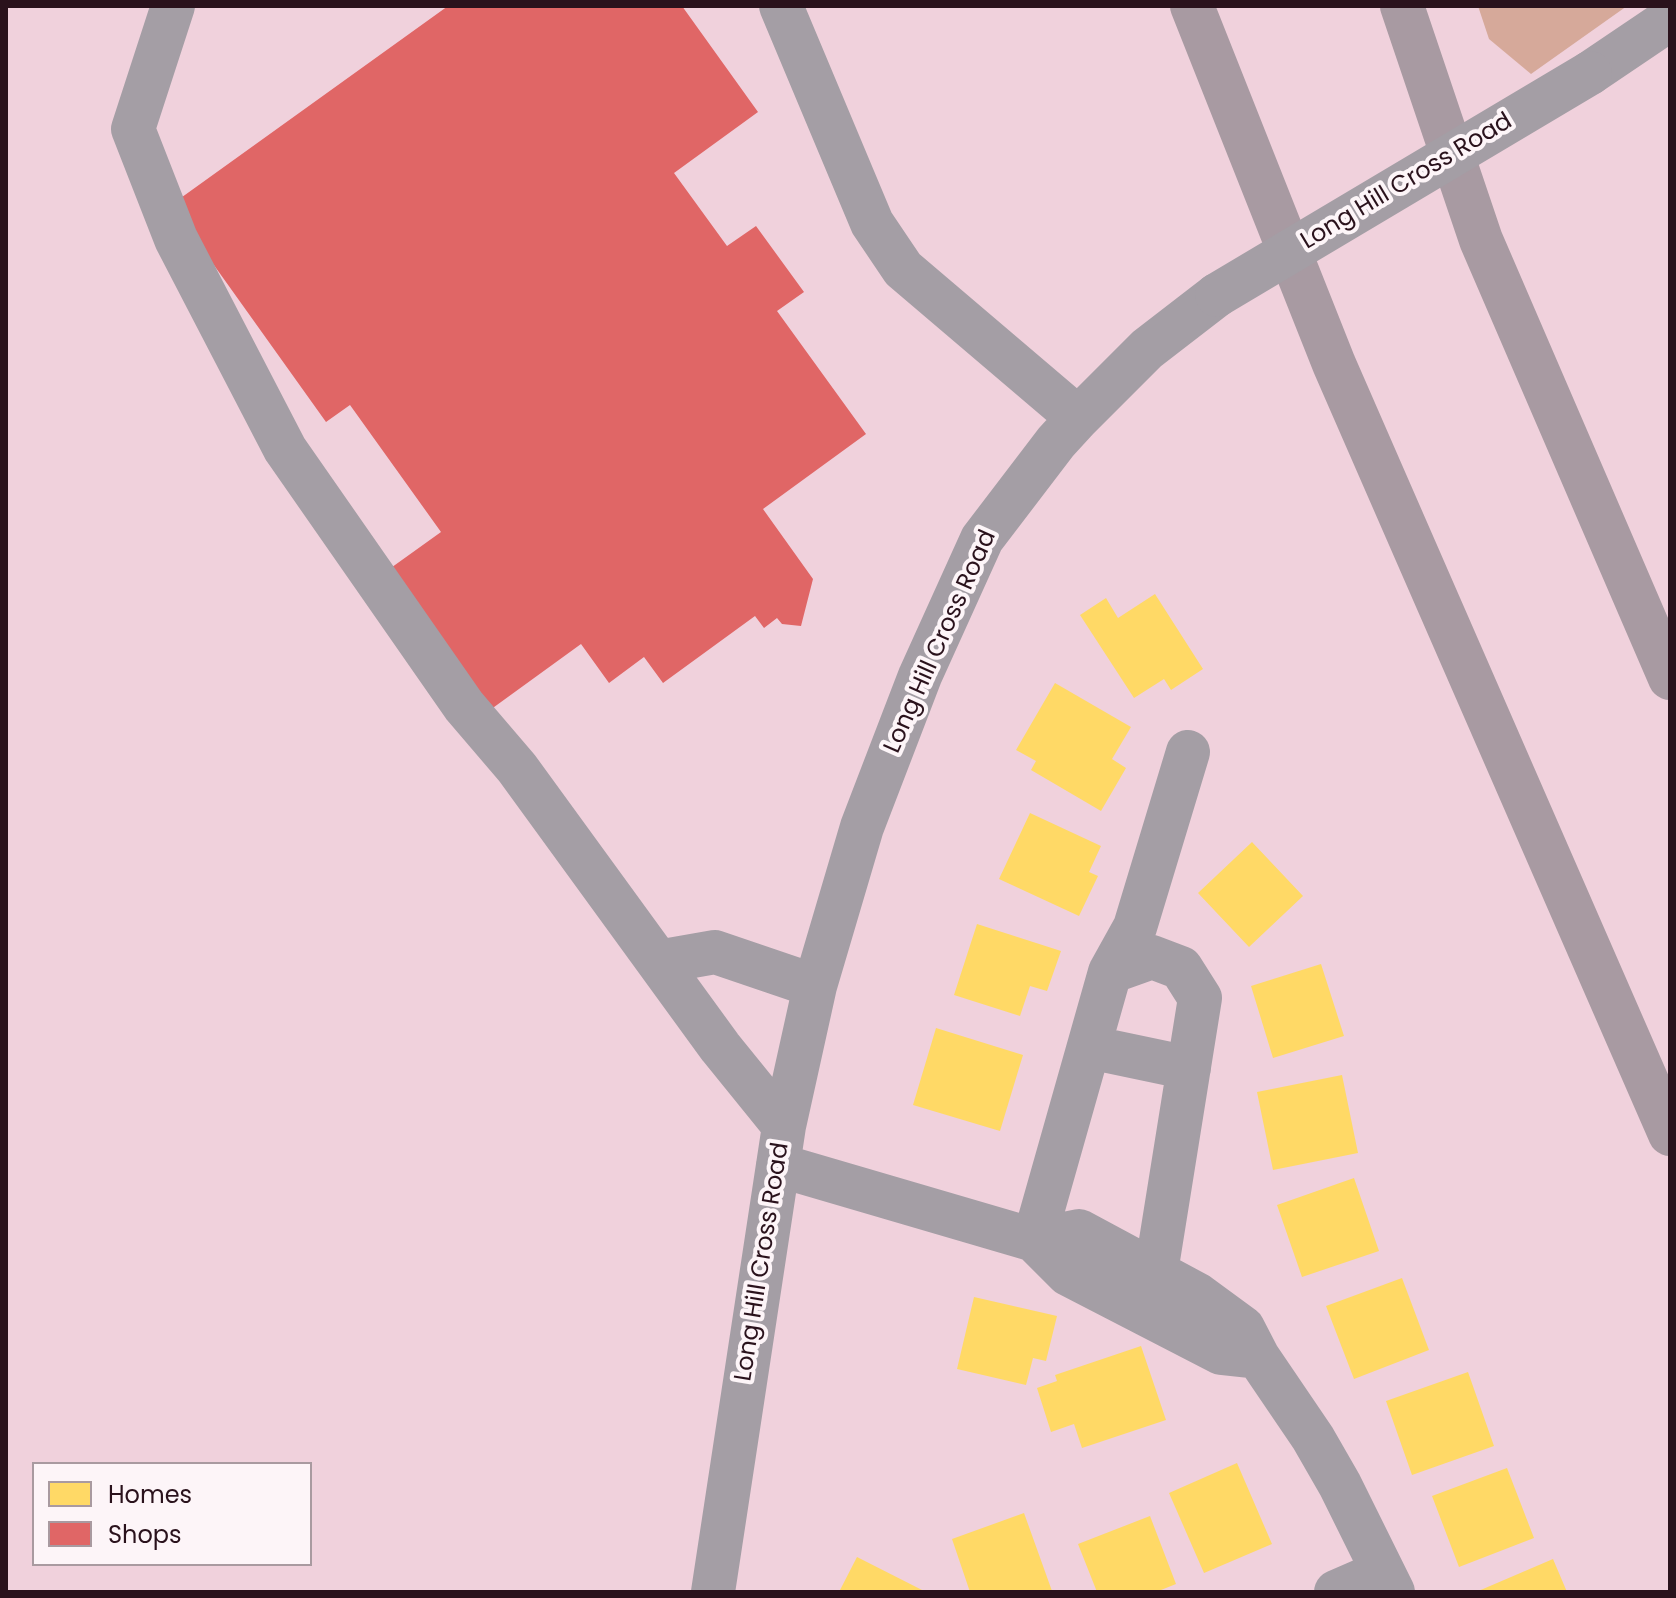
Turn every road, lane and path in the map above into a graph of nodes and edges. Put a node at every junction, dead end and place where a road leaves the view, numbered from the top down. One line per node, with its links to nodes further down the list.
1 (173, 6): 9 (street)
2 (781, 6): 6 (street)
3 (1192, 6): 14 (highway)
4 (1402, 6): 7 (highway)
5 (1670, 19): 6 (street, Long Hill Cross Road, bridge)
6 (1078, 418): 11 (street, Long Hill Cross Road)
7 (1670, 678)
8 (1188, 752): 10 (street)
9 (658, 962): 11 (street); 15 (street)
10 (1110, 972): 12 (street); 13 (street)
11 (815, 986): 15 (street, Long Hill Cross Road)
12 (1089, 1047): 13 (street); 16 (street)
13 (1189, 1068): 17 (street)
14 (1670, 1134)
15 (781, 1145): 16 (street); 19 (street, Long Hill Cross Road)
16 (1034, 1240): 17 (street)
17 (1147, 1291): 18 (street)
18 (1388, 1582): 20 (street)
19 (713, 1592)
20 (1336, 1592)

